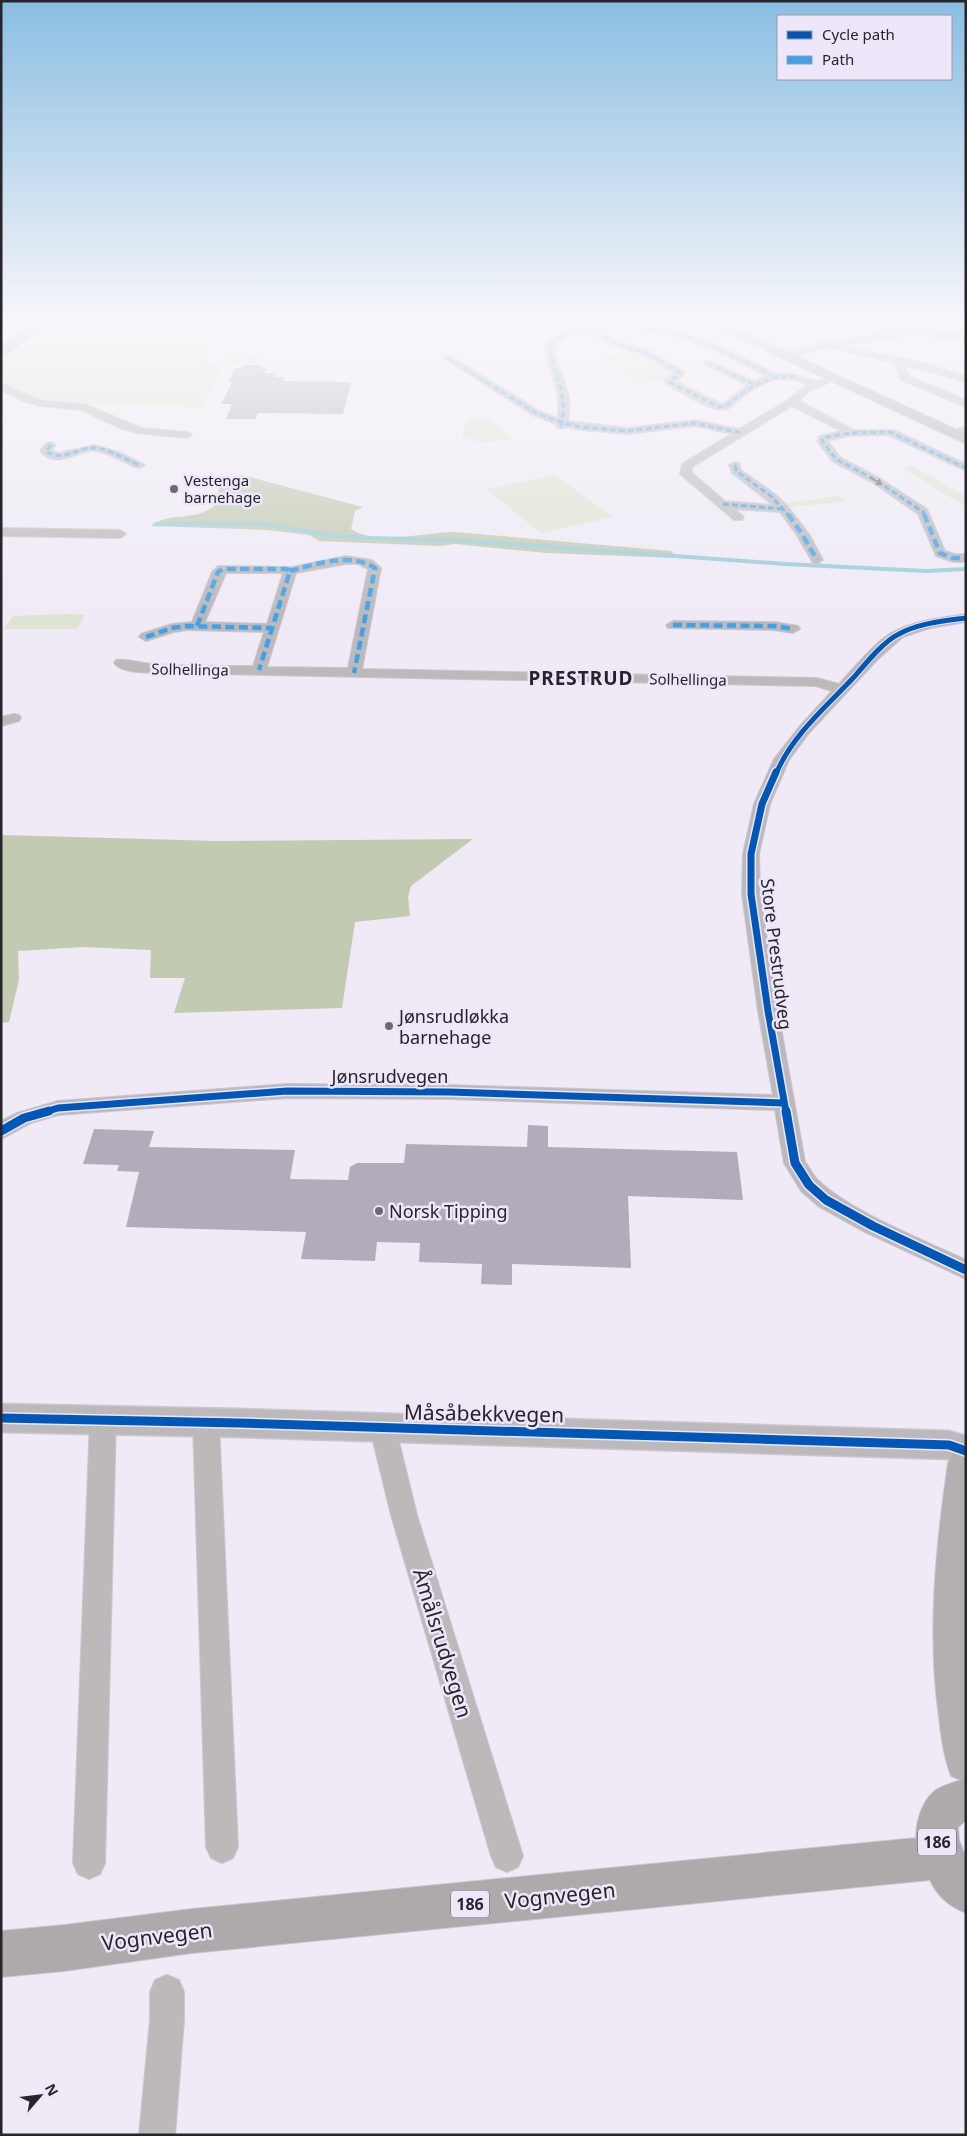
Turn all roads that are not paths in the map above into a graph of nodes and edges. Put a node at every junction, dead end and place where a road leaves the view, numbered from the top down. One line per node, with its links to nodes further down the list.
1 (106, 418): 12 (street)
2 (547, 418): 7 (street)
3 (562, 418): 7 (street)
4 (766, 418): 9 (street)
5 (822, 418): 10 (street)
6 (919, 418): 11 (main road)
7 (562, 424): 9 (street)
8 (966, 430): 11 (street)
9 (741, 433): 18 (street)
10 (852, 433): 17 (street); 23 (street, one-way to 23)
11 (952, 433): 13 (main road)
12 (187, 435)
13 (966, 440)
14 (51, 445): 15 (street)
15 (139, 465)
16 (735, 465): 19 (street)
17 (966, 468)
18 (723, 504): 19 (street); 20 (street)
19 (782, 508): 24 (street)
20 (738, 517)
21 (1, 532): 22 (street)
22 (120, 534)
23 (966, 558)
24 (817, 560)
25 (290, 571): 28 (street); 29 (street); 34 (street)
26 (966, 618): 35 (street, Store Prestrudveg)
27 (673, 624): 30 (street)
28 (197, 626): 29 (street, Solhellinga); 31 (street, Solhellinga)
29 (271, 628): 33 (street)
30 (793, 629)
31 (146, 637)
32 (121, 663): 33 (street, Solhellinga)
33 (260, 670): 34 (street, Solhellinga)
34 (354, 672): 35 (street, Solhellinga)
35 (841, 689): 36 (street, Store Prestrudveg)
36 (784, 1102): 37 (street, Jønsrudvegen); 38 (street, Store Prestrudveg)
37 (1, 1131)
38 (966, 1270)
39 (1, 1418): 40 (street, Måsåbekkvegen)
40 (102, 1419): 41 (street, Måsåbekkvegen); 50 (street)
41 (206, 1422): 42 (street, Måsåbekkvegen); 47 (street)
42 (382, 1429): 43 (street, Måsåbekkvegen); 48 (street, Åmålsrudvegen)
43 (966, 1451)
44 (966, 1464): 45 (main road)
45 (966, 1761)
46 (966, 1799): 49 (main road, 186)
47 (222, 1848)
48 (507, 1856)
49 (940, 1857): 51 (main road, 186); 52 (main road, Vognvegen / 186)
50 (89, 1863)
51 (966, 1891)
52 (1, 1954)
53 (167, 1992): 54 (street)
54 (157, 2135)

